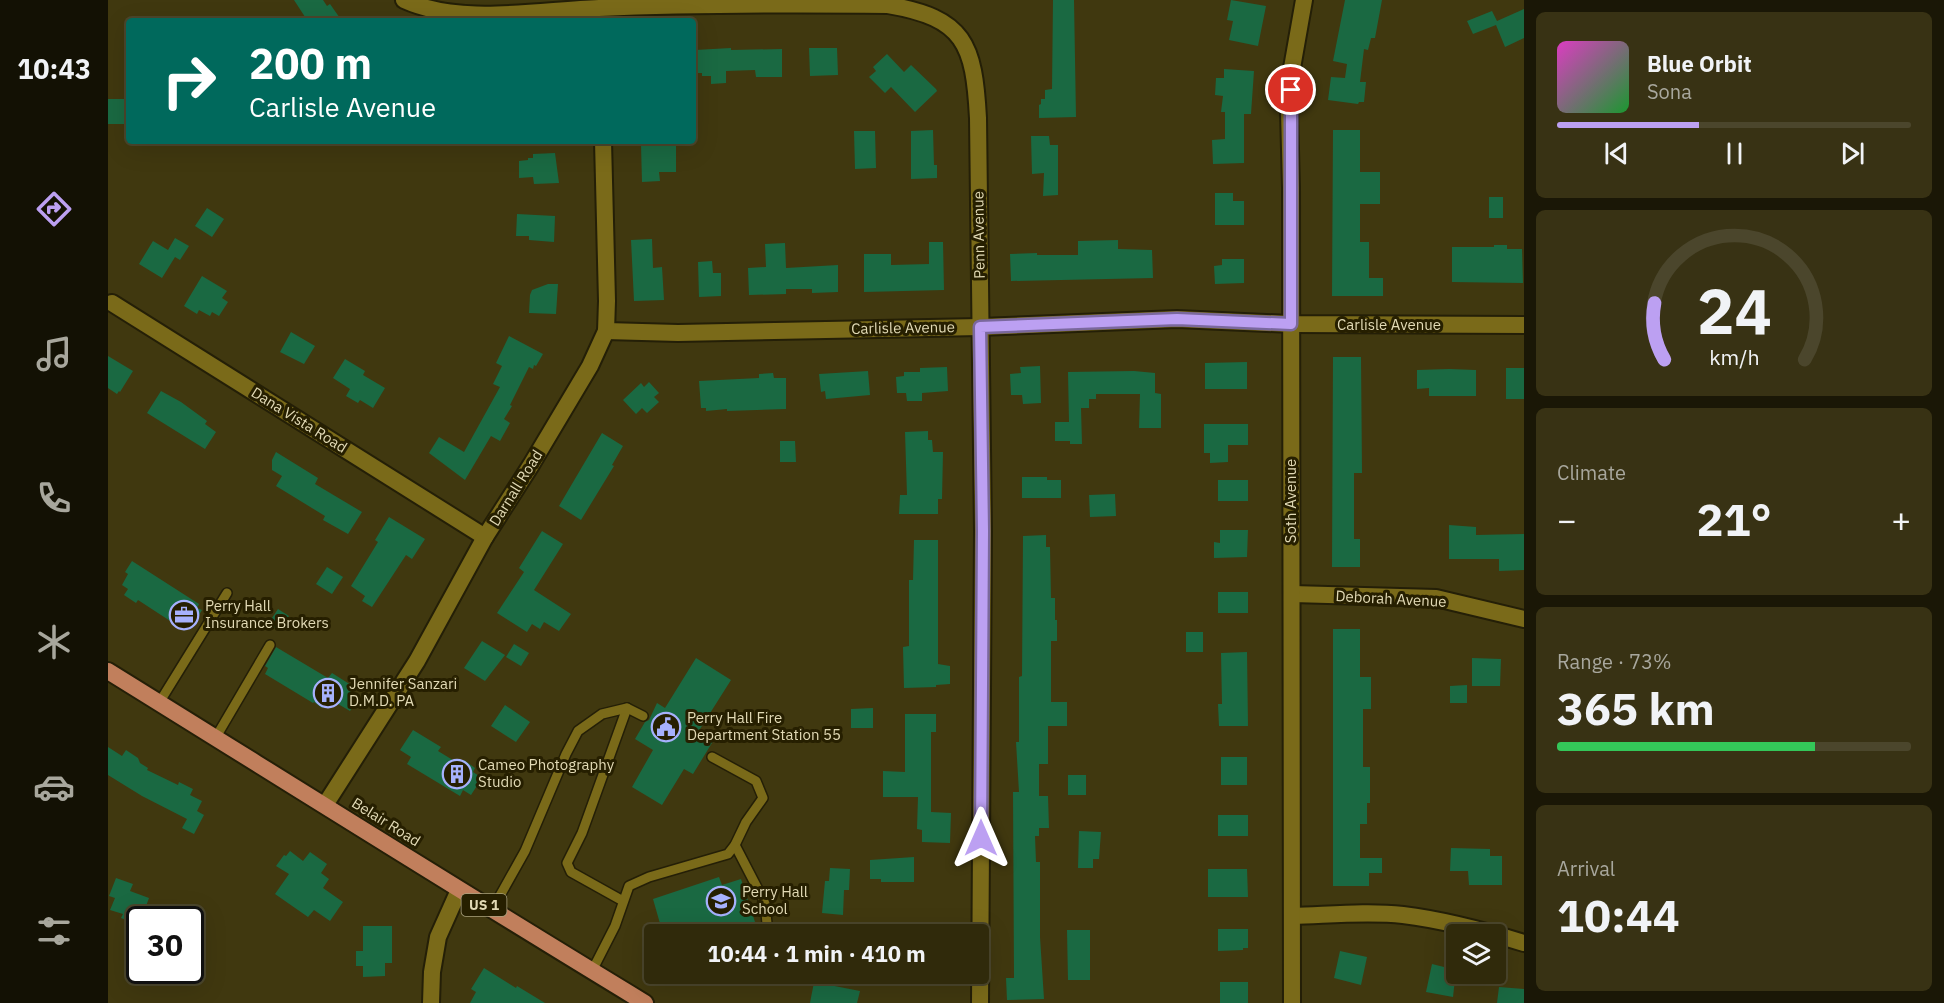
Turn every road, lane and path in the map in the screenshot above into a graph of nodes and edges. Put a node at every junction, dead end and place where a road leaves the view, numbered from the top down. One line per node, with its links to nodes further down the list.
1 (404, 0): 3 (street, Penn Avenue)
2 (1304, 0): 6 (street, Soth Avenue)
3 (599, 14): 8 (street, Penn Avenue)
4 (603, 144): 9 (street, Darnall Road)
5 (112, 303): 10 (street, Dana Vista Road)
6 (1291, 324): 7 (street, Carlisle Avenue); 8 (street, Carlisle Avenue); 12 (street, Soth Avenue)
7 (1524, 325)
8 (980, 327): 9 (street, Carlisle Avenue); 32 (street, Penn Avenue)
9 (606, 331): 10 (street, Darnall Road)
10 (485, 537): 21 (street, Darnall Road)
11 (227, 593): 16 (lane)
12 (1292, 594): 13 (street, Deborah Avenue); 26 (street, Soth Avenue)
13 (1524, 619)
14 (270, 645): 19 (lane)
15 (108, 672): 16 (highway, Belair Road / US 1)
16 (159, 703): 19 (highway, Belair Road / US 1)
17 (627, 708): 18 (lane); 24 (lane); 25 (lane)
18 (643, 716)
19 (216, 737): 21 (highway, Belair Road / US 1)
20 (712, 757): 22 (lane)
21 (325, 805): 23 (highway, Belair Road / US 1)
22 (735, 845): 24 (lane); 27 (lane)
23 (459, 890): 25 (highway, Belair Road / US 1); 30 (street)
24 (623, 902): 29 (lane)
25 (492, 910): 29 (highway, Belair Road / US 1)
26 (1293, 916): 28 (street); 33 (street, Soth Avenue)
27 (767, 924)
28 (1524, 943)
29 (592, 971): 31 (highway, Belair Road / US 1)
30 (431, 1003)
31 (645, 1003)
32 (980, 1003)
33 (1292, 1003)

